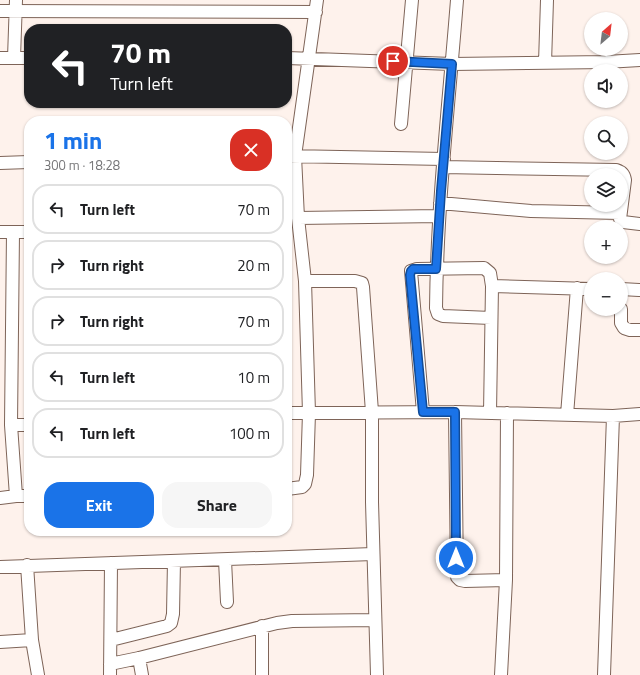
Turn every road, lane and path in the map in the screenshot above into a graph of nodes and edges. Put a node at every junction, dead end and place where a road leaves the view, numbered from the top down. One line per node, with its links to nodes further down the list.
1 (317, 0): 7 (street)
2 (412, 0): 14 (street)
3 (457, 0): 16 (street)
4 (547, 0): 15 (street)
5 (16, 6): 6 (street); 7 (street); 9 (street)
6 (0, 11)
7 (316, 12): 12 (street)
8 (0, 58): 9 (street)
9 (14, 58): 10 (street)
10 (24, 58)
11 (292, 58): 12 (street)
12 (308, 58): 14 (street); 18 (street)
13 (640, 60): 15 (street)
14 (407, 62): 16 (street); 17 (street)
15 (545, 63): 16 (street)
16 (452, 64): 22 (street)
17 (401, 124)
18 (292, 150)
19 (292, 156): 22 (street)
20 (24, 162): 21 (street)
21 (0, 163)
22 (443, 163): 24 (street); 25 (street)
23 (292, 165): 27 (street)
24 (440, 203): 25 (street); 26 (street)
25 (620, 213): 28 (street)
26 (439, 216): 27 (street); 32 (street)
27 (298, 218): 33 (street)
28 (640, 224)
29 (0, 232): 30 (street)
30 (12, 232): 31 (street); 52 (street)
31 (24, 232)
32 (436, 269): 34 (street); 40 (street); 44 (street)
33 (305, 281): 42 (street); 43 (street)
34 (492, 286): 35 (street); 40 (street)
35 (576, 288): 36 (street); 50 (street)
36 (584, 289)
37 (628, 289): 38 (street)
38 (639, 290)
39 (620, 316): 41 (street)
40 (491, 318): 47 (street)
41 (640, 330)
42 (309, 412): 43 (street); 46 (street); 54 (street)
43 (372, 412): 44 (street); 58 (street)
44 (423, 412): 45 (street)
45 (455, 412): 47 (street); 64 (street)
46 (292, 413)
47 (490, 413): 48 (street)
48 (507, 413): 50 (street); 64 (street)
49 (640, 414): 51 (street)
50 (567, 416): 51 (street)
51 (613, 416): 78 (street)
52 (11, 425): 53 (street); 55 (street)
53 (24, 425)
54 (292, 488)
55 (16, 496): 56 (street); 57 (street)
56 (24, 496)
57 (0, 498)
58 (373, 554): 59 (street); 66 (street)
59 (225, 560): 60 (street); 65 (street)
60 (174, 561): 61 (street); 69 (street)
61 (111, 563): 62 (street); 69 (street)
62 (27, 565): 63 (street); 68 (street)
63 (0, 567)
64 (506, 580): 77 (street)
65 (227, 602)
66 (375, 620): 67 (street); 76 (street)
67 (262, 626): 71 (street); 75 (street)
68 (32, 640): 70 (street); 73 (street)
69 (111, 640): 72 (street)
70 (0, 642)
71 (139, 658): 72 (street); 74 (street)
72 (110, 670)
73 (38, 675)
74 (142, 675)
75 (262, 675)
76 (377, 675)
77 (501, 675)
78 (604, 675)

